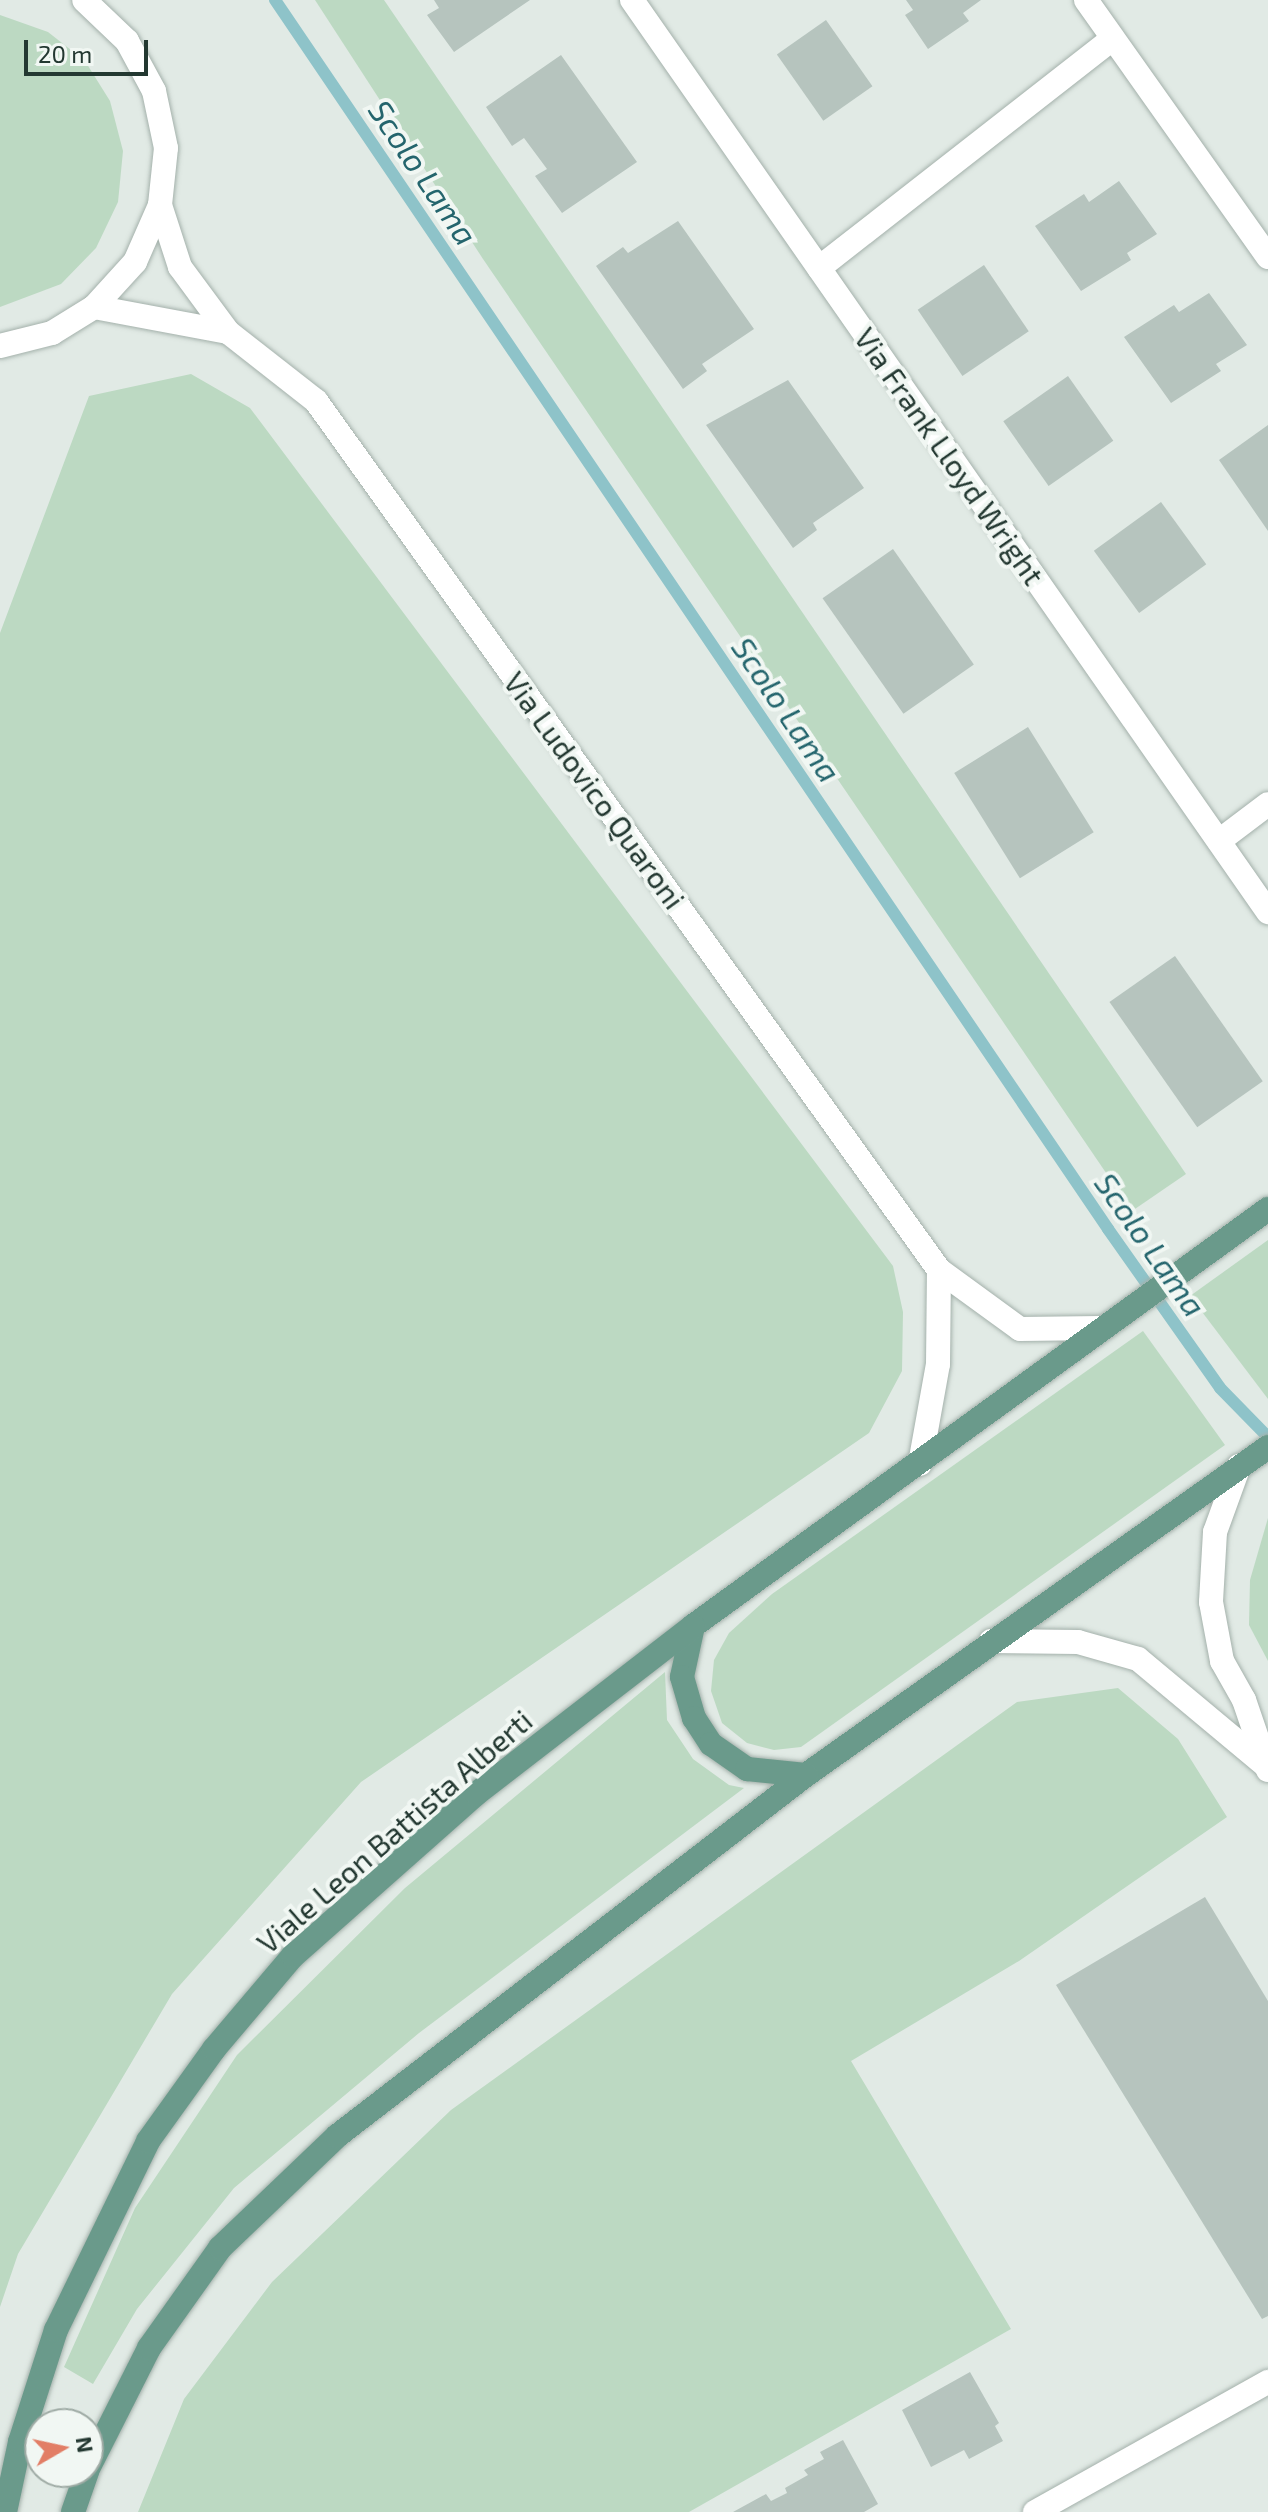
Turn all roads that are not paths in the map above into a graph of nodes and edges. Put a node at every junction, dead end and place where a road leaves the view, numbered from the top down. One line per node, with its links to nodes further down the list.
1 (84, 0): 5 (street)
2 (632, 0): 7 (street, Via Frank Lloyd Wright)
3 (1086, 0): 4 (street)
4 (1112, 39): 6 (street); 7 (street)
5 (160, 205): 8 (street); 9 (street, Via Ludovico Quaroni)
6 (1268, 257)
7 (819, 268): 12 (street, Via Frank Lloyd Wright)
8 (94, 307): 9 (street, Via Ludovico Quaroni); 10 (street)
9 (228, 332): 15 (street, Via Ludovico Quaroni)
10 (0, 346)
11 (1268, 804): 12 (street)
12 (1219, 841): 13 (street, Via Frank Lloyd Wright)
13 (1268, 912)
14 (1268, 1209): 16 (main road)
15 (939, 1270): 16 (street, Via Ludovico Quaroni); 18 (street)
16 (1101, 1328): 18 (main road, Viale Leon Battista Alberti)
17 (1268, 1447): 19 (main road)
18 (920, 1464): 20 (main road, Viale Leon Battista Alberti)
19 (1239, 1466): 21 (main road); 22 (street)
20 (693, 1626): 23 (main road); 27 (main road, Viale Leon Battista Alberti)
21 (991, 1641): 22 (street); 23 (main road)
22 (1267, 1768)
23 (806, 1775): 25 (main road)
24 (1268, 2382): 29 (street)
25 (104, 2437)
26 (81, 2488): 28 (main road)
27 (5, 2512)
28 (73, 2512)
29 (1035, 2512)

